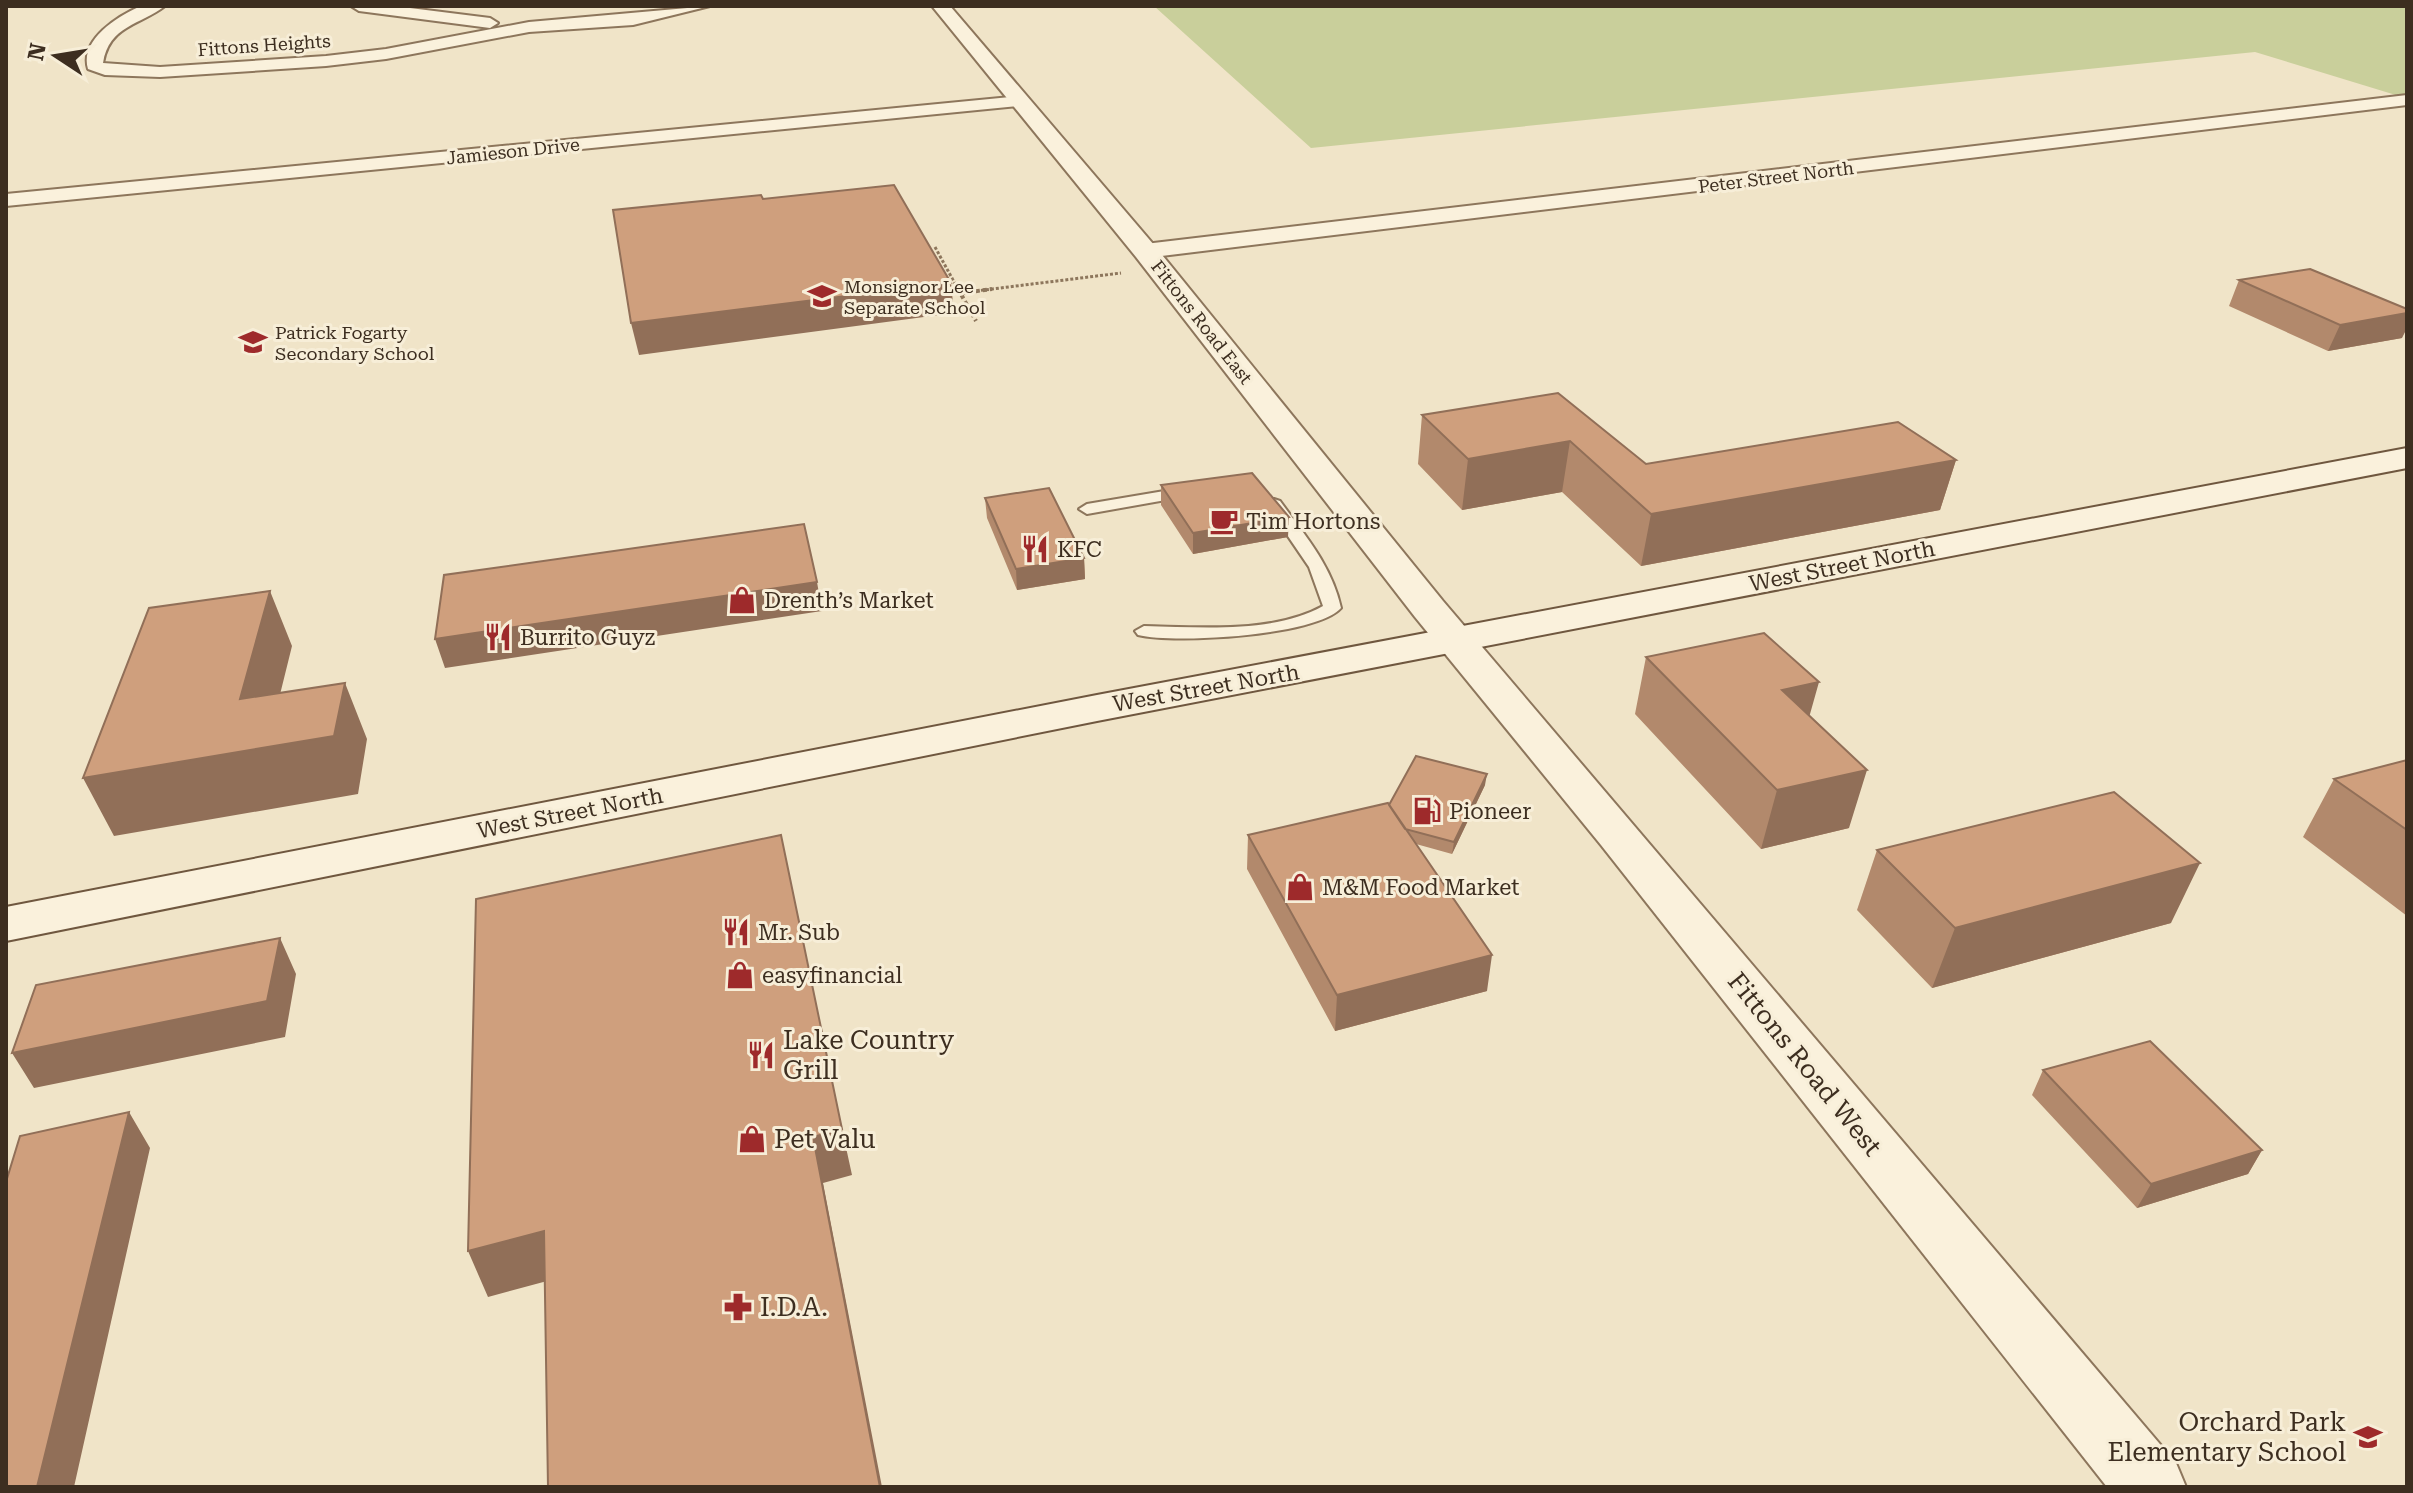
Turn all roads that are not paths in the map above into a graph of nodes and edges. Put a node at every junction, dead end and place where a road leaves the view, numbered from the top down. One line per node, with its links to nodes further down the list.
1 (157, 6): 5 (street, Fittons Heights)
2 (359, 6): 5 (street, Fittons Heights)
3 (702, 6): 5 (street, Fittons Heights)
4 (941, 6): 7 (street, Fittons Road East)
5 (529, 27)
6 (2407, 100): 9 (street, Peter Street North)
7 (1021, 101): 8 (street, Jamieson Drive); 9 (street, Fittons Road East)
8 (6, 200)
9 (1135, 262): 15 (street, Fittons Road East)
10 (2407, 458): 15 (street, West Street North)
11 (1262, 488): 14 (lane)
12 (1206, 489): 13 (lane)
13 (1087, 509)
14 (1144, 631)
15 (1458, 642): 16 (street, West Street North); 17 (street, Fittons Road West)
16 (6, 924)
17 (2151, 1487)

